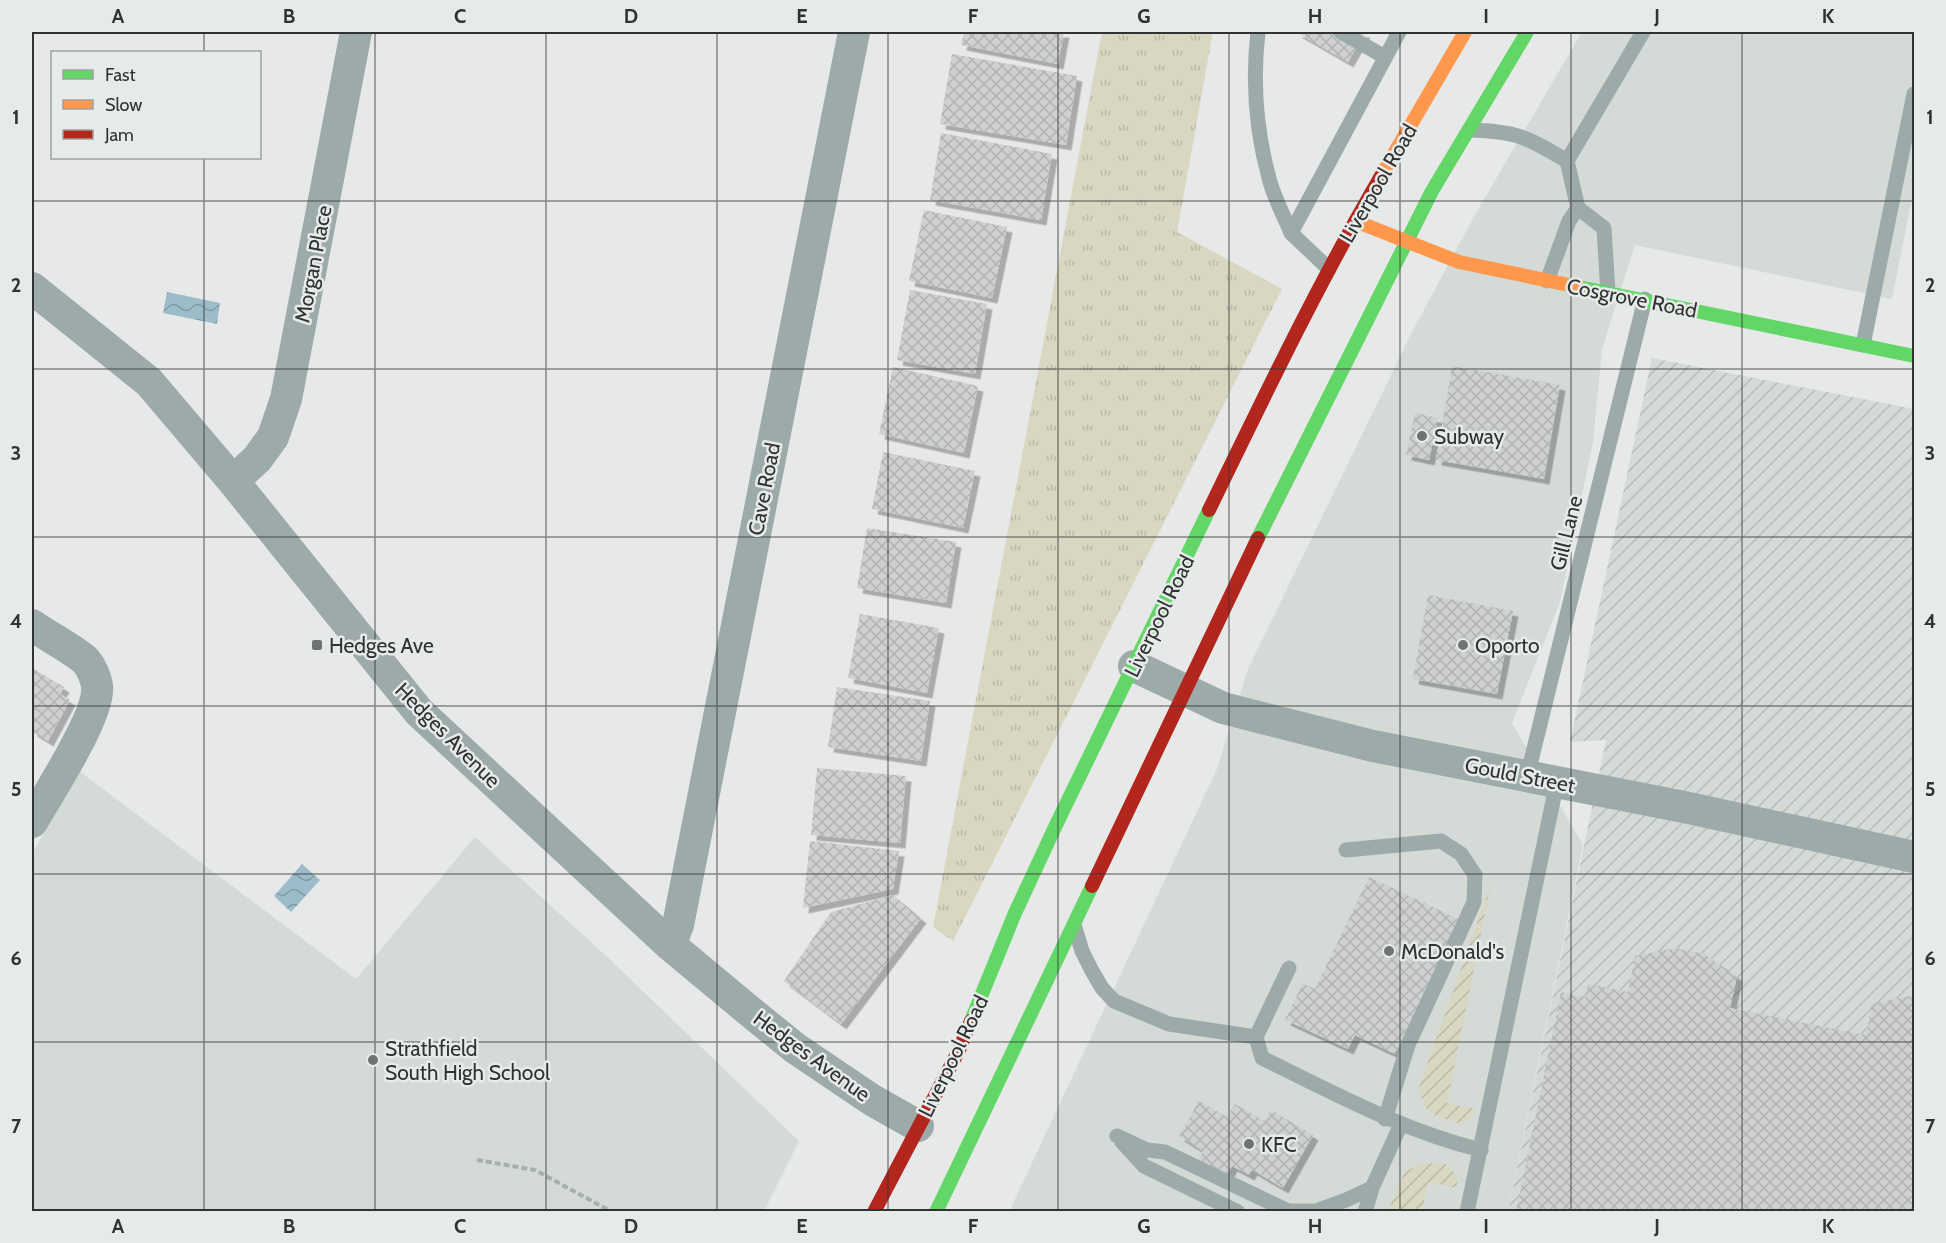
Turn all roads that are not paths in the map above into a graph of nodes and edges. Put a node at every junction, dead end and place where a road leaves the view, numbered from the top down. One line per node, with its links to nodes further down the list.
1 (357, 32): 24 (street, Morgan Place)
2 (854, 32): 34 (street, Cave Road)
3 (1258, 32): 15 (lane)
4 (1341, 32): 9 (lane)
5 (1399, 32): 9 (lane)
6 (1465, 32): 14 (main road, Liverpool Road)
7 (1527, 32): 11 (main road)
8 (1643, 32): 12 (lane)
9 (1385, 57): 15 (lane)
10 (1914, 94): 22 (lane)
11 (1469, 130): 12 (lane); 16 (main road)
12 (1568, 161): 13 (lane)
13 (1578, 208): 18 (lane); 20 (lane)
14 (1355, 221): 16 (main road, Cosgrove Road); 17 (main road, Liverpool Road)
15 (1292, 233): 17 (lane)
16 (1406, 242): 18 (main road, Cosgrove Road); 27 (main road)
17 (1329, 269): 26 (main road, Liverpool Road)
18 (1547, 281): 20 (main road, Cosgrove Road)
19 (32, 288): 24 (street, Hedges Avenue)
20 (1608, 293): 21 (main road, Cosgrove Road)
21 (1645, 299): 22 (main road, Cosgrove Road); 28 (lane, Gill Lane)
22 (1863, 345): 23 (main road, Cosgrove Road)
23 (1914, 356)
24 (233, 481): 34 (street, Hedges Avenue)
25 (32, 625): 30 (street)
26 (1134, 666): 27 (street, Gould Street); 39 (main road, Liverpool Road)
27 (1185, 691): 28 (street, Gould Street); 33 (main road)
28 (1527, 777): 29 (street, Gould Street)
29 (1557, 782): 32 (street, Gould Street); 40 (lane)
30 (32, 822)
31 (1346, 850): 37 (lane)
32 (1914, 856)
33 (1073, 923): 36 (lane); 43 (main road)
34 (670, 945): 39 (street, Hedges Avenue)
35 (1288, 968): 36 (lane)
36 (1256, 1037): 37 (lane)
37 (1385, 1119): 38 (lane)
38 (1401, 1124): 40 (lane); 41 (lane)
39 (918, 1126): 42 (main road, Liverpool Road)
40 (1481, 1150): 46 (lane)
41 (1372, 1188): 44 (lane); 45 (lane)
42 (874, 1212)
43 (936, 1212)
44 (1239, 1212)
45 (1365, 1212)
46 (1467, 1212)

